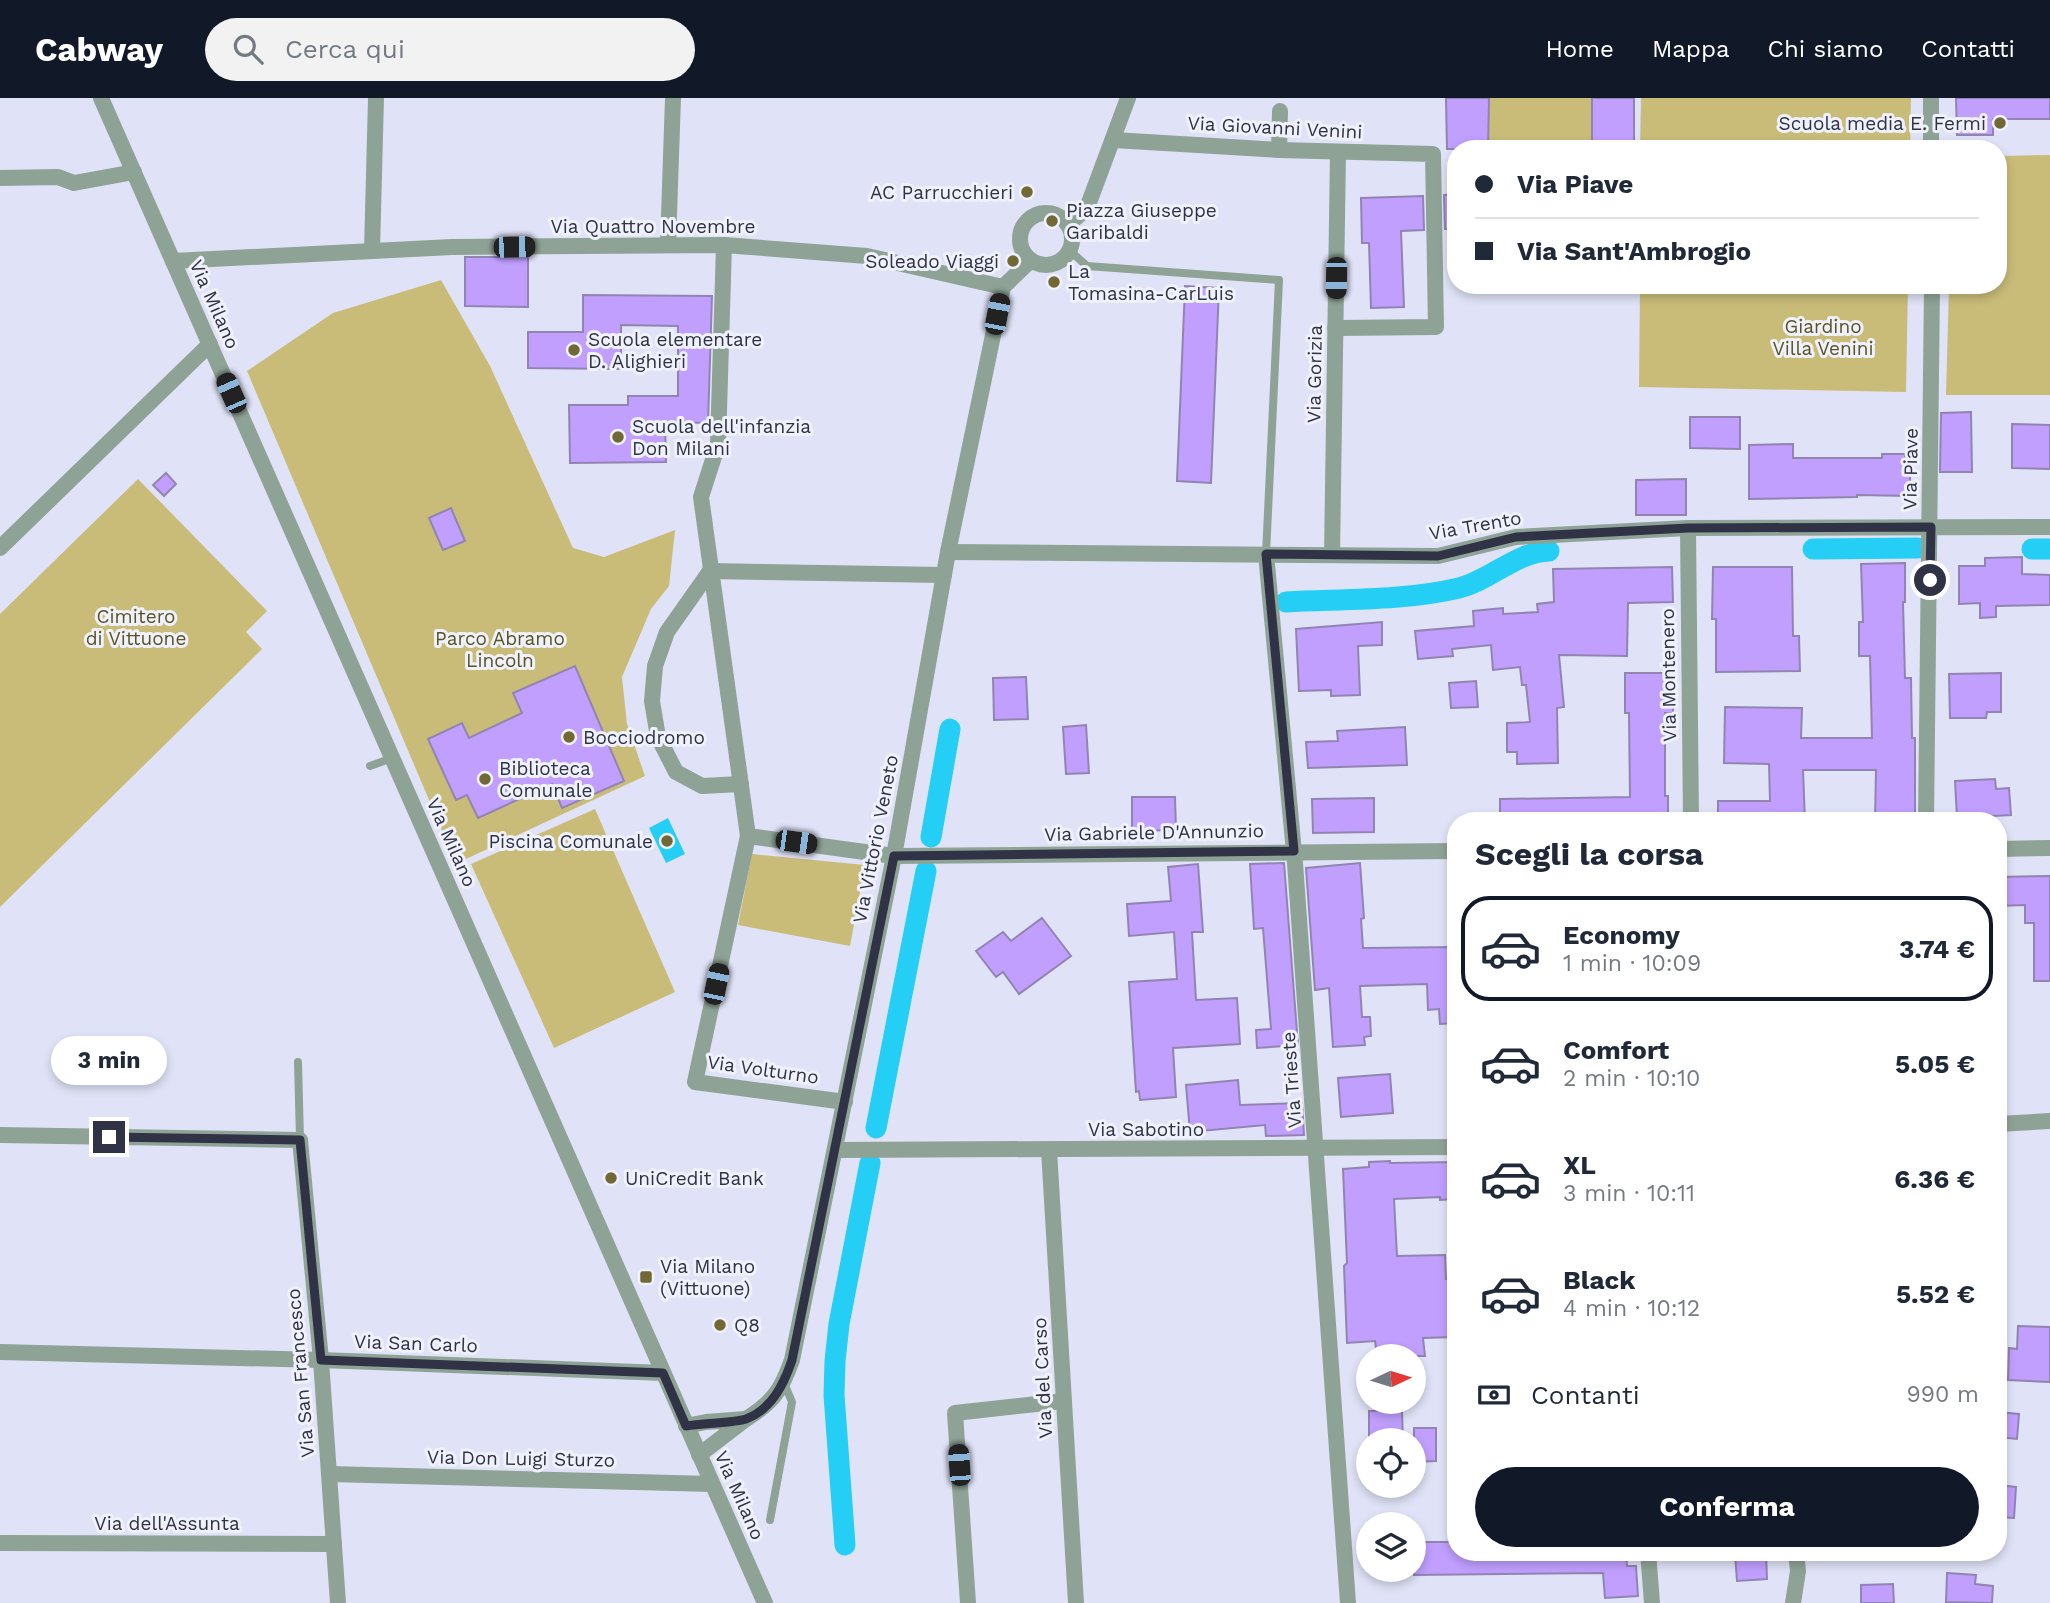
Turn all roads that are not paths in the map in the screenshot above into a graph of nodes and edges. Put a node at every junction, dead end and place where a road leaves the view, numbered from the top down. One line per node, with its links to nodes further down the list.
1 (101, 98): 11 (street, Via Milano)
2 (376, 98): 17 (street)
3 (673, 98): 14 (street)
4 (1128, 98): 7 (street)
5 (1931, 98): 8 (street)
6 (1280, 110): 9 (street)
7 (1114, 140): 9 (street, Via Giovanni Venini); 13 (street)
8 (1931, 140)
9 (1279, 150): 10 (street, Via Giovanni Venini)
10 (1338, 152): 22 (street, Via Gorizia); 22 (street, Via Giovanni Venini)
11 (134, 172): 12 (street); 19 (street, Via Milano)
12 (0, 178)
13 (1068, 225): 16 (street); 18 (street)
14 (668, 245): 15 (street, Via Quattro Novembre); 17 (street, Via Quattro Novembre)
15 (724, 245): 20 (street, Via Quattro Novembre); 31 (street)
16 (1069, 250): 18 (street); 29 (lane)
17 (372, 251): 19 (street, Via Quattro Novembre)
18 (1031, 260): 20 (street)
19 (173, 261): 23 (street, Via Milano)
20 (1003, 287): 28 (street, Via Vittorio Veneto)
21 (1932, 294): 24 (street, Via Piave)
22 (1335, 328): 30 (street, Via Gorizia)
23 (209, 344): 27 (street); 33 (street, Via Milano)
24 (1931, 527): 25 (street, Via Trento); 26 (street, Via Trento); 37 (street, Via Piave)
25 (2050, 527)
26 (1688, 528): 30 (street, Via Trento); 36 (street, Via Montenero)
27 (0, 548)
28 (948, 552): 29 (street, Via Trento); 32 (street, Via Vittorio Veneto)
29 (1266, 554): 30 (street, Via Trento); 41 (street, Via Trieste)
30 (1332, 555)
31 (710, 570): 32 (street); 35 (street); 35 (street)
32 (944, 575): 43 (street, Via Vittorio Veneto)
33 (392, 758): 34 (lane); 56 (street, Via Milano)
34 (370, 766)
35 (741, 785): 38 (street)
36 (1691, 812)
37 (1926, 812)
38 (748, 836): 43 (street); 45 (street, Via Volturno)
39 (2050, 848): 40 (street)
40 (2007, 849)
41 (1294, 851): 42 (street, Via Gabriele D'Annunzio); 43 (street, Via Gabriele D'Annunzio); 53 (street, Via Trieste)
42 (1447, 851)
43 (894, 856): 45 (street, Via Vittorio Veneto)
44 (298, 1062): 49 (lane)
45 (845, 1102): 51 (street, Via Vittorio Veneto)
46 (2050, 1121): 47 (street)
47 (2007, 1123)
48 (0, 1135): 49 (street)
49 (300, 1140): 55 (street, Via San Francesco)
50 (1447, 1147): 53 (street, Via Sabotino)
51 (836, 1150): 52 (street, Via Sabotino); 57 (street, Via Vittorio Veneto)
52 (1049, 1150): 53 (street, Via Sabotino); 58 (street, Via del Carso)
53 (1317, 1150): 73 (street, Via Trieste)
54 (0, 1352): 55 (street, Via San Carlo)
55 (321, 1360): 56 (street, Via San Carlo); 62 (street, Via San Francesco)
56 (663, 1373): 60 (street, Via Milano)
57 (784, 1382): 59 (street, Via Vittorio Veneto); 64 (lane)
58 (1064, 1401): 71 (street); 72 (street, Via del Carso)
59 (746, 1419): 60 (street); 61 (street, Via Vittorio Veneto)
60 (686, 1426): 61 (street, Via Milano)
61 (699, 1455): 63 (street, Via Milano)
62 (330, 1475): 63 (street, Via Don Luigi Sturzo); 66 (street, Via San Francesco)
63 (712, 1484): 70 (street, Via Milano)
64 (770, 1520)
65 (0, 1543): 66 (street, Via dell'Assunta)
66 (334, 1544): 69 (street, Via San Francesco)
67 (1648, 1561): 74 (street)
68 (1797, 1561): 76 (street)
69 (338, 1603)
70 (765, 1603)
71 (968, 1603)
72 (1076, 1603)
73 (1348, 1603)
74 (1652, 1603)
75 (1787, 1603): 76 (street)
76 (1793, 1603)

